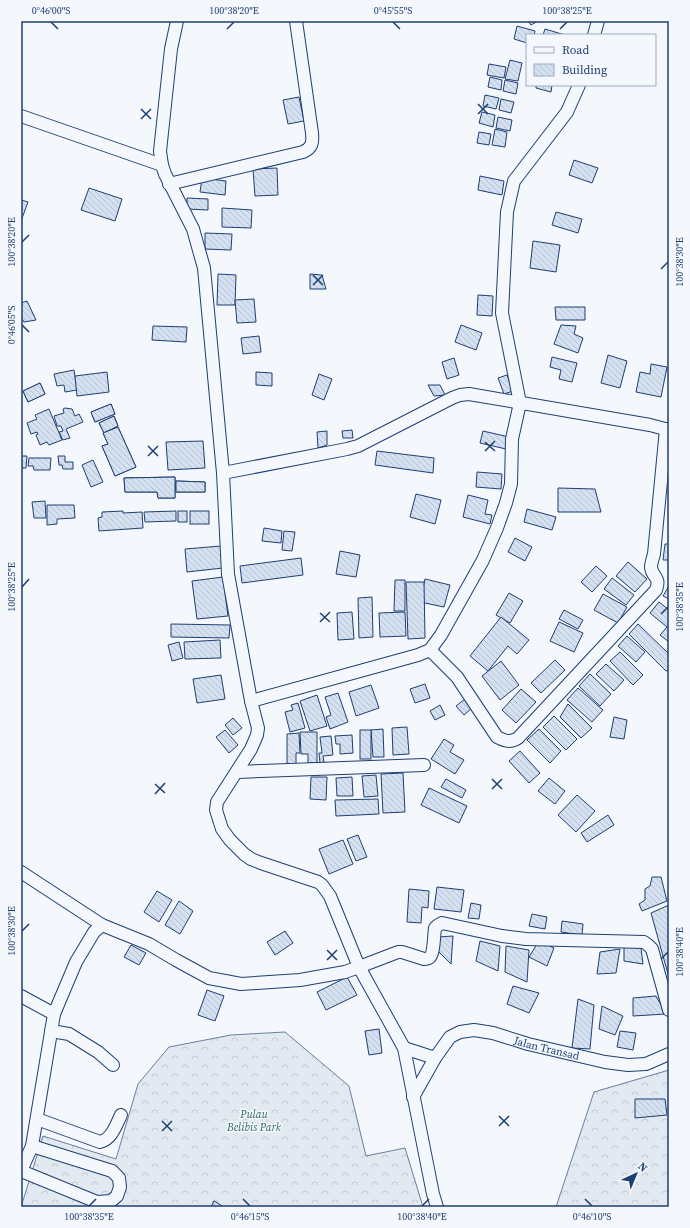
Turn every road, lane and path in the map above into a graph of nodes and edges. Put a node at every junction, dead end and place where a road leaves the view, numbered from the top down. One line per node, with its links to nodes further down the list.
1 (178, 21): 7 (street)
2 (296, 21): 8 (street)
3 (598, 21): 4 (street)
4 (594, 34)
5 (579, 86): 9 (street)
6 (21, 116): 7 (street)
7 (162, 165): 8 (street)
8 (170, 184): 11 (street)
9 (520, 403): 10 (street); 11 (street); 12 (street)
10 (668, 430): 12 (street)
11 (223, 473): 13 (street)
12 (430, 650): 13 (street)
13 (251, 701): 15 (street)
14 (424, 765): 15 (street)
15 (237, 772): 18 (street)
16 (21, 872): 17 (street)
17 (102, 925): 18 (street); 21 (street)
18 (358, 967): 20 (street); 23 (street)
19 (21, 996): 21 (street)
20 (669, 1010)
21 (54, 1014): 22 (street)
22 (51, 1031): 26 (street); 29 (street)
23 (404, 1048): 25 (street); 27 (street)
24 (669, 1054): 25 (street, Jalan Transad)
25 (435, 1058): 27 (street, Jalan Transad)
26 (113, 1065)
27 (413, 1096): 32 (street)
28 (121, 1114): 29 (street)
29 (37, 1118): 30 (street)
30 (32, 1146): 31 (street); 31 (street)
31 (21, 1171)
32 (436, 1207)

